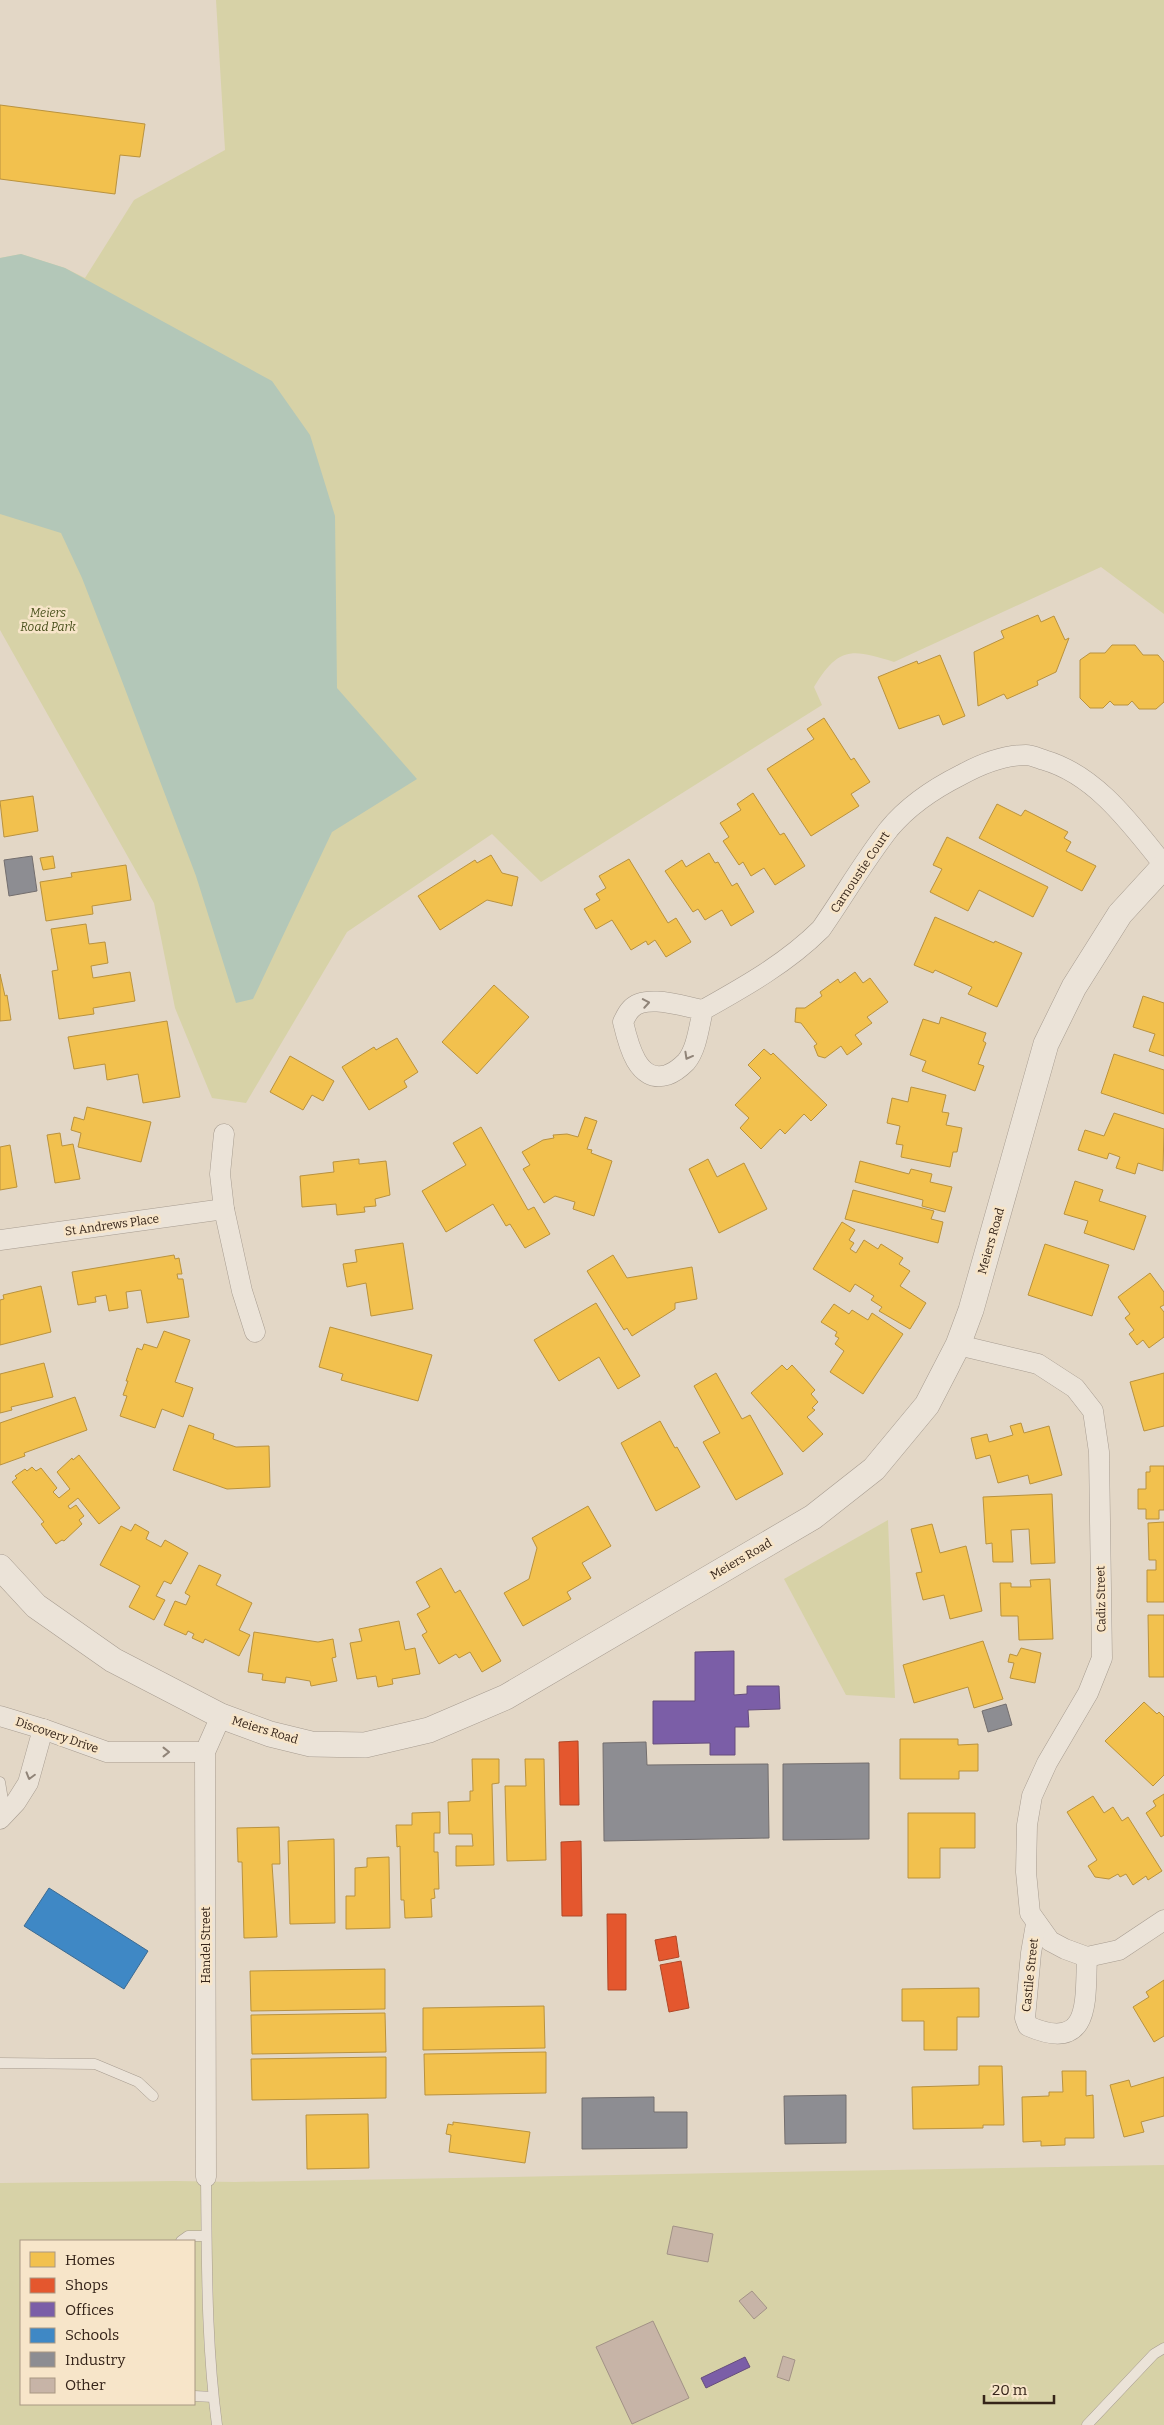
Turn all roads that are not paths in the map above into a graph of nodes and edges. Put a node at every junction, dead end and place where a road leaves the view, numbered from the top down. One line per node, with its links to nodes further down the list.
1 (1164, 866): 2 (street, Carnoustie Court); 7 (street, Meiers Road)
2 (703, 1010)
3 (224, 1134): 4 (street)
4 (224, 1209): 5 (street, St Andrews Place); 6 (street)
5 (0, 1240)
6 (255, 1332)
7 (958, 1345): 10 (street, Meiers Road); 16 (street, Cadiz Street)
8 (0, 1567): 10 (street, Meiers Road)
9 (0, 1716): 11 (street, Discovery Drive)
10 (221, 1716): 12 (street, Handel Street)
11 (42, 1729): 12 (street, Discovery Drive, one-way to 12); 14 (street, one-way to 14)
12 (205, 1752): 20 (street, Handel Street)
13 (0, 1782): 14 (lane)
14 (3, 1816)
15 (1164, 1920): 17 (street)
16 (1036, 1924): 17 (street, Castile Street); 17 (street, Castile Street)
17 (1087, 1957)
18 (0, 2063): 19 (lane)
19 (152, 2096)
20 (206, 2177): 21 (lane)
21 (206, 2236): 22 (lane); 25 (lane)
22 (182, 2240)
23 (1164, 2348): 27 (lane)
24 (195, 2396): 25 (lane)
25 (213, 2397): 26 (lane)
26 (217, 2425)
27 (1087, 2425)

